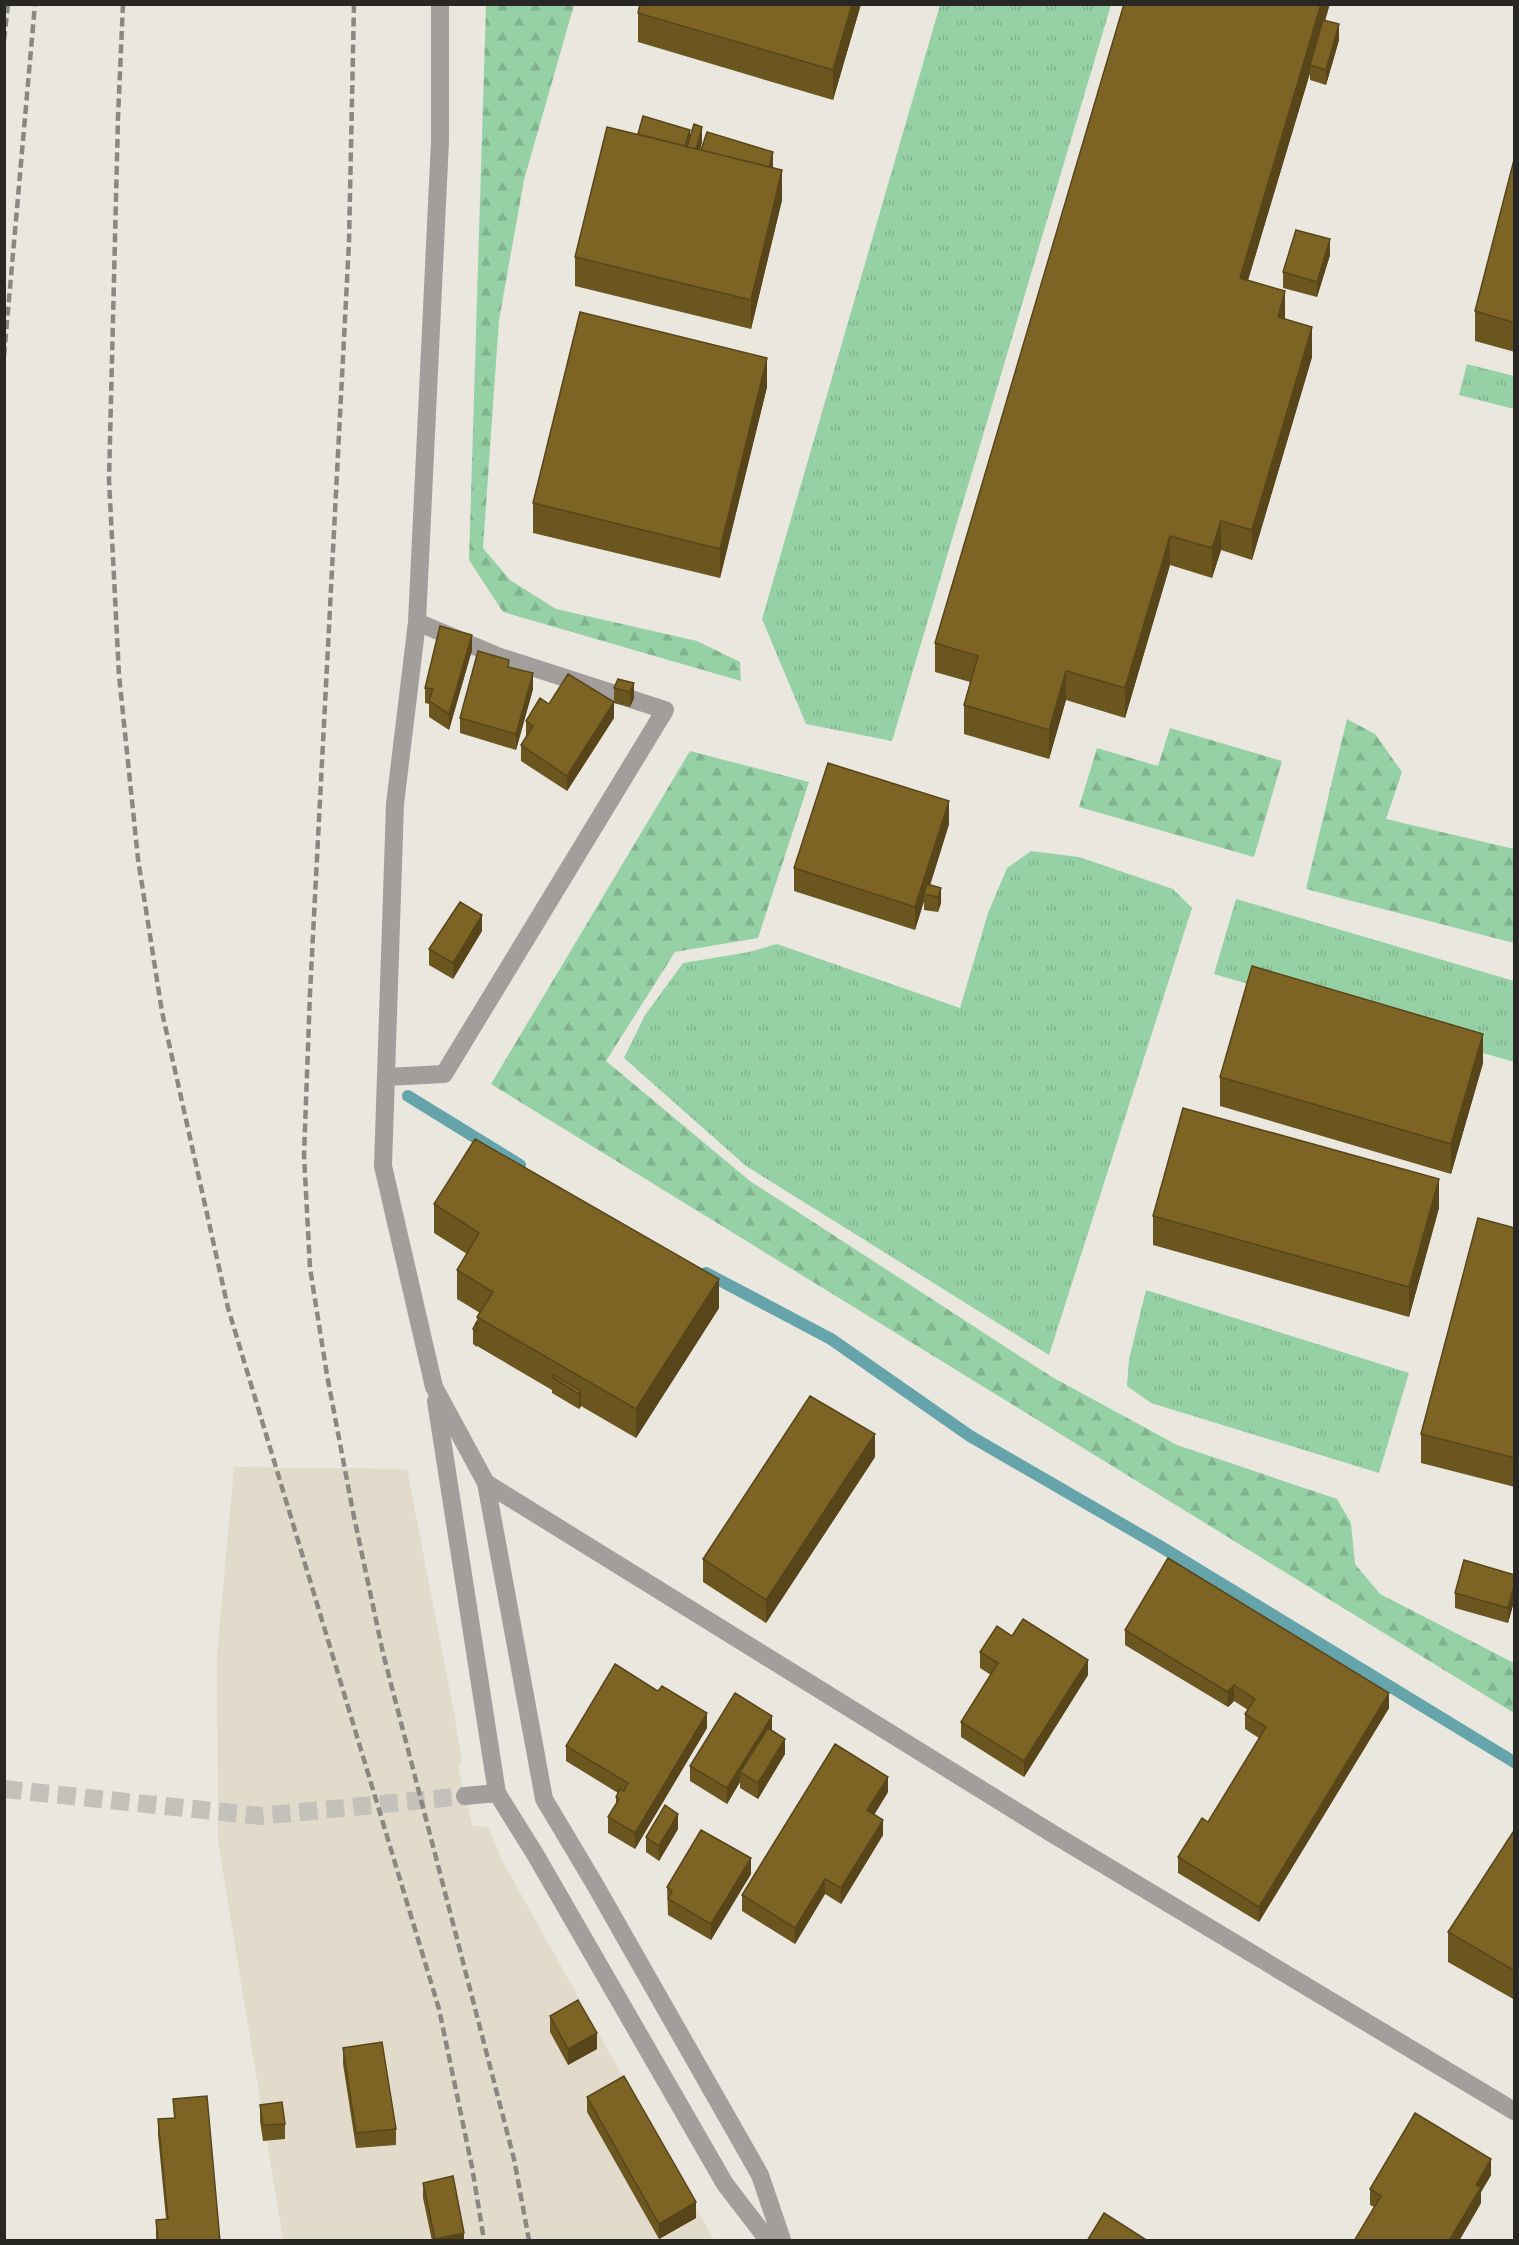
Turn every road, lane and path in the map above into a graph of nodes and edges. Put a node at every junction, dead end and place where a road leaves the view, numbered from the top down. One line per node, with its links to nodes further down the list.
1 (440, 4): 2 (street)
2 (417, 622): 3 (street); 3 (street)
3 (386, 1077): 4 (street)
4 (434, 1387): 5 (street); 6 (street)
5 (486, 1483): 8 (street); 10 (street)
6 (497, 1793): 7 (street); 9 (street)
7 (465, 1796)
8 (1515, 2111)
9 (768, 2241)
10 (782, 2241)

